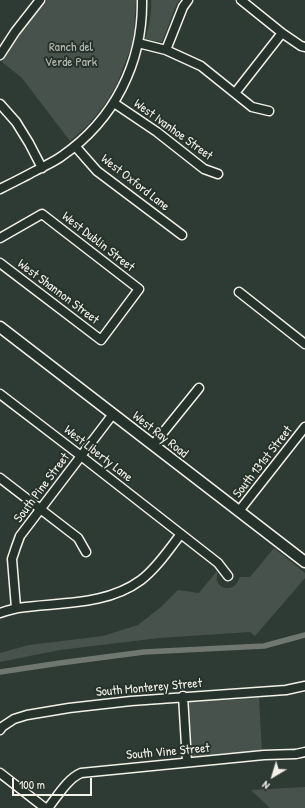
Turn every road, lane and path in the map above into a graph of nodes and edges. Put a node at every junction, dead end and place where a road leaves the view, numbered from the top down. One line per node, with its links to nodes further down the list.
1 (40, 0): 9 (street)
2 (142, 0): 6 (street)
3 (188, 0): 8 (street)
4 (241, 0): 5 (street)
5 (282, 32): 7 (street); 10 (street)
6 (138, 43): 8 (street); 11 (street)
7 (305, 47)
8 (166, 50): 10 (street)
9 (0, 55)
10 (235, 93): 13 (street)
11 (114, 103): 14 (street); 16 (street, West Ivanhoe Street)
12 (0, 104): 15 (street)
13 (269, 111)
14 (75, 146): 15 (street); 19 (street, West Oxford Lane)
15 (42, 168): 17 (street)
16 (218, 174)
17 (0, 189)
18 (0, 227): 20 (street)
19 (182, 235)
20 (2, 236): 24 (street, West Dublin Street)
21 (0, 263): 24 (street, West Shannon Street)
22 (239, 292): 25 (street)
23 (0, 327): 28 (main road, West Ray Road)
24 (101, 340)
25 (305, 344)
26 (199, 388): 30 (street)
27 (0, 394): 31 (street, West Liberty Lane)
28 (113, 414): 30 (main road, West Ray Road); 31 (street, South Pine Street)
29 (305, 427): 34 (street, South 131st Street)
30 (153, 445): 34 (main road, West Ray Road)
31 (81, 456): 33 (street, South Pine Street); 35 (street, West Liberty Lane)
32 (0, 478): 33 (street)
33 (40, 509): 36 (street); 39 (street, South Pine Street)
34 (239, 511): 37 (main road, West Ray Road)
35 (181, 534): 38 (street, West Liberty Lane); 39 (street)
36 (86, 552)
37 (305, 562)
38 (228, 576)
39 (16, 608): 40 (street)
40 (0, 613)
41 (305, 686): 42 (street, South Monterey Street)
42 (183, 696): 43 (street, South Monterey Street); 45 (street)
43 (0, 730)
44 (305, 752): 45 (street, South Vine Street)
45 (187, 762): 47 (street, South Vine Street)
46 (0, 773): 47 (street)
47 (47, 808)

